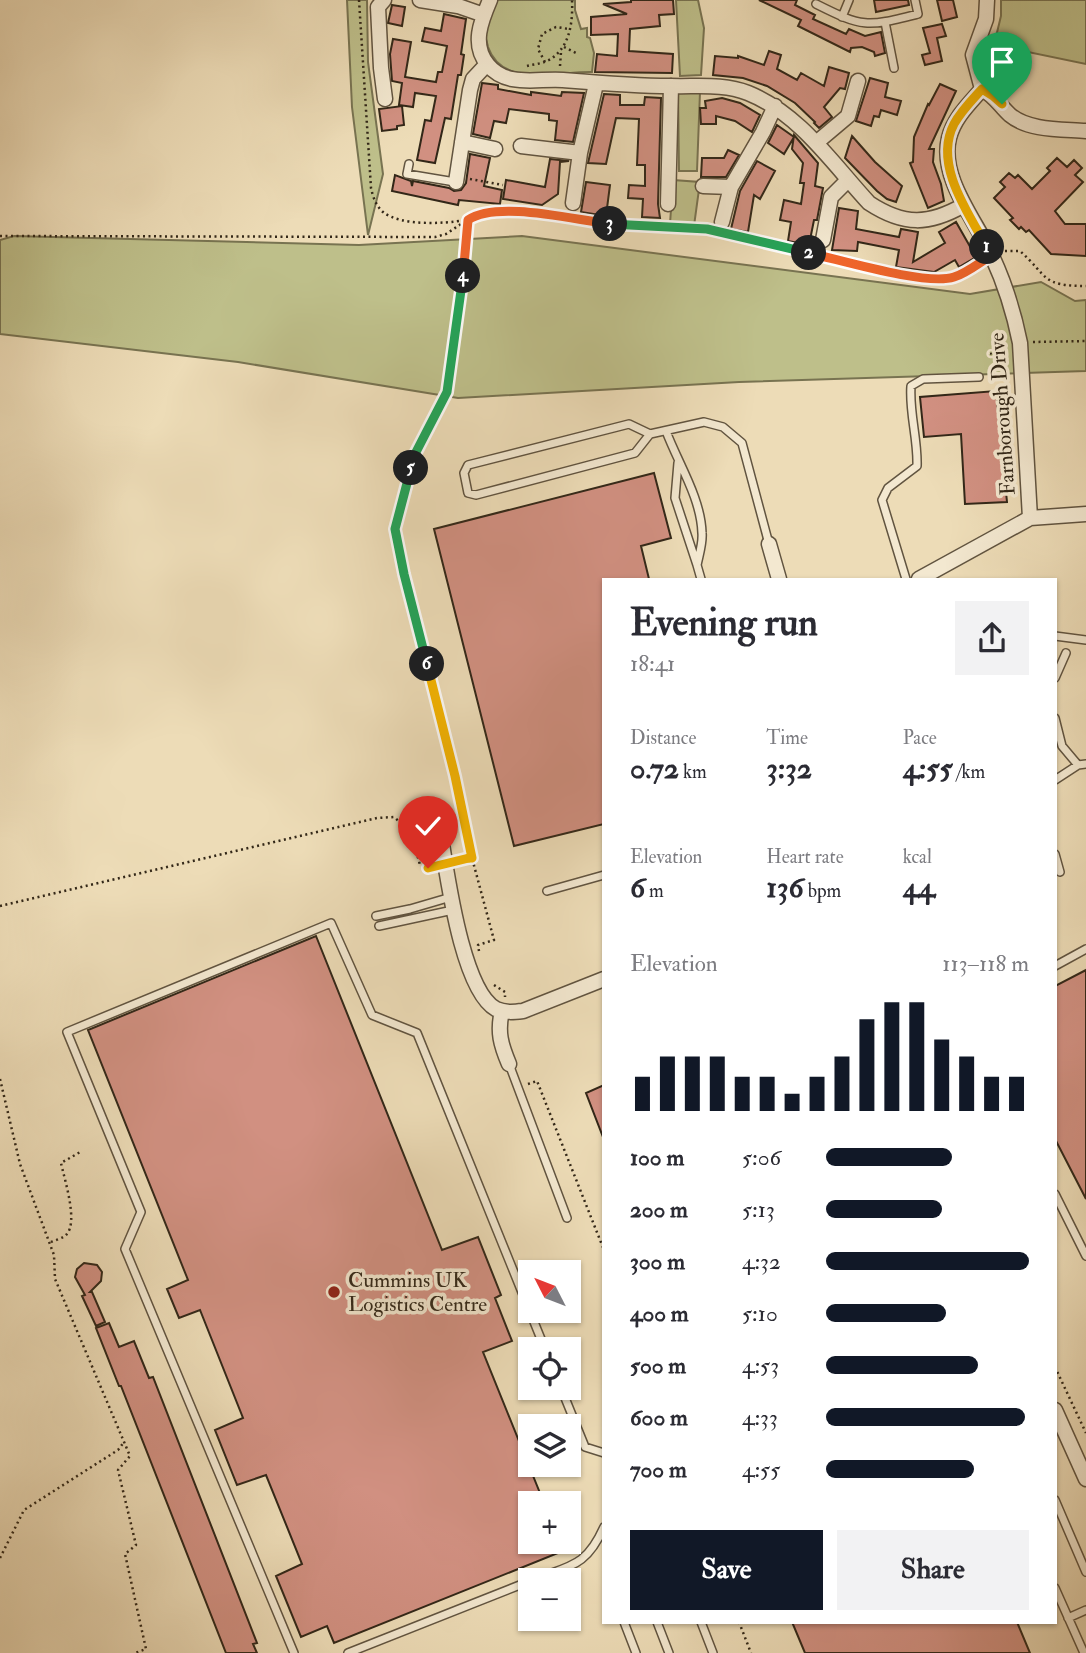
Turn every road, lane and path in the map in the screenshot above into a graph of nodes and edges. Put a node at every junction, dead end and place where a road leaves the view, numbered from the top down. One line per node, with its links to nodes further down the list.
1 (359, 0): 42 (path)
2 (384, 0): 25 (street)
3 (420, 0): 10 (street)
4 (490, 0): 10 (street)
5 (572, 0): 13 (path)
6 (849, 0): 11 (lane)
7 (915, 0): 12 (lane)
8 (987, 0): 24 (street)
9 (816, 4): 11 (lane)
10 (484, 15): 17 (street)
11 (842, 17): 12 (lane)
12 (885, 22): 18 (lane)
13 (570, 29): 14 (path); 16 (path)
14 (562, 47): 15 (path); 16 (path); 20 (path)
15 (576, 53)
16 (545, 62): 19 (path)
17 (487, 64): 19 (street); 28 (street)
18 (894, 68)
19 (517, 80): 20 (street)
20 (561, 80): 22 (street)
21 (858, 81): 29 (street)
22 (596, 84): 23 (street); 32 (street)
23 (671, 86): 26 (street); 40 (street)
24 (982, 89): 27 (street); 41 (street, Farnborough Drive)
25 (385, 99)
26 (775, 106): 29 (street); 38 (street)
27 (1086, 131)
28 (462, 142): 31 (street); 34 (street)
29 (816, 144): 35 (street)
30 (521, 146): 32 (street)
31 (495, 149)
32 (580, 153): 39 (street)
33 (409, 164): 34 (lane)
34 (457, 179): 36 (path)
35 (848, 180): 41 (street); 45 (street)
36 (502, 186)
37 (703, 186): 38 (street)
38 (731, 187): 43 (street)
39 (573, 203)
40 (668, 204)
41 (964, 205): 46 (street, Farnborough Drive)
42 (468, 220): 44 (path); 46 (path); 70 (path)
43 (722, 222)
44 (0, 236)
45 (823, 240)
46 (992, 255): 47 (path); 49 (street, Farnborough Drive)
47 (1086, 286)
48 (1086, 341): 49 (path)
49 (1020, 343): 55 (street, Farnborough Drive)
50 (979, 377): 60 (lane)
51 (666, 431): 52 (lane); 53 (lane); 56 (lane)
52 (650, 434): 52 (lane)
53 (678, 463): 57 (lane); 57 (lane)
54 (1086, 514): 55 (street)
55 (1030, 518): 61 (street)
56 (769, 544): 59 (street)
57 (697, 565): 58 (lane)
58 (701, 578)
59 (779, 578)
60 (906, 578)
61 (921, 578)
62 (1057, 636): 63 (lane)
63 (1086, 640)
64 (1066, 653): 65 (lane)
65 (1057, 673)
66 (1057, 726): 67 (lane)
67 (1082, 765): 68 (lane)
68 (1057, 779)
69 (442, 844): 72 (street)
70 (472, 858): 72 (path); 81 (path)
71 (1057, 861): 73 (lane)
72 (445, 864): 76 (street); 77 (path)
73 (1060, 872)
74 (602, 876): 75 (lane)
75 (547, 891)
76 (452, 904): 78 (lane); 79 (lane); 85 (street)
77 (0, 906)
78 (376, 916)
79 (379, 926)
80 (1086, 949): 82 (lane)
81 (481, 957)
82 (1057, 964)
83 (490, 979): 85 (path)
84 (602, 980): 85 (street)
85 (502, 1011): 86 (street)
86 (509, 1064): 91 (lane)
87 (524, 1074): 93 (path)
88 (0, 1079): 92 (path)
89 (82, 1152): 92 (path)
90 (1057, 1198): 94 (lane)
91 (567, 1218)
92 (50, 1243): 100 (path)
93 (602, 1245)
94 (1086, 1256)
95 (540, 1337): 121 (lane)
96 (1057, 1371): 99 (path)
97 (566, 1400): 101 (lane)
98 (1057, 1414): 102 (street)
99 (1086, 1433)
100 (124, 1442): 106 (path); 119 (path)
101 (602, 1452)
102 (1086, 1479)
103 (1057, 1504): 105 (lane)
104 (602, 1532): 107 (lane)
105 (1083, 1554): 108 (lane)
106 (0, 1558)
107 (565, 1568)
108 (1086, 1572)
109 (518, 1586): 122 (lane)
110 (1058, 1600): 112 (lane)
111 (1086, 1610): 112 (lane)
112 (1068, 1618): 118 (lane)
113 (625, 1624): 123 (lane)
114 (658, 1624): 124 (lane)
115 (702, 1624): 125 (lane)
116 (740, 1624): 126 (path)
117 (1086, 1632): 118 (lane)
118 (1077, 1636): 127 (lane)
119 (146, 1651): 120 (path)
120 (135, 1653)
121 (294, 1653)
122 (348, 1653)
123 (636, 1653)
124 (669, 1653)
125 (713, 1653)
126 (751, 1653)
127 (1084, 1653)

